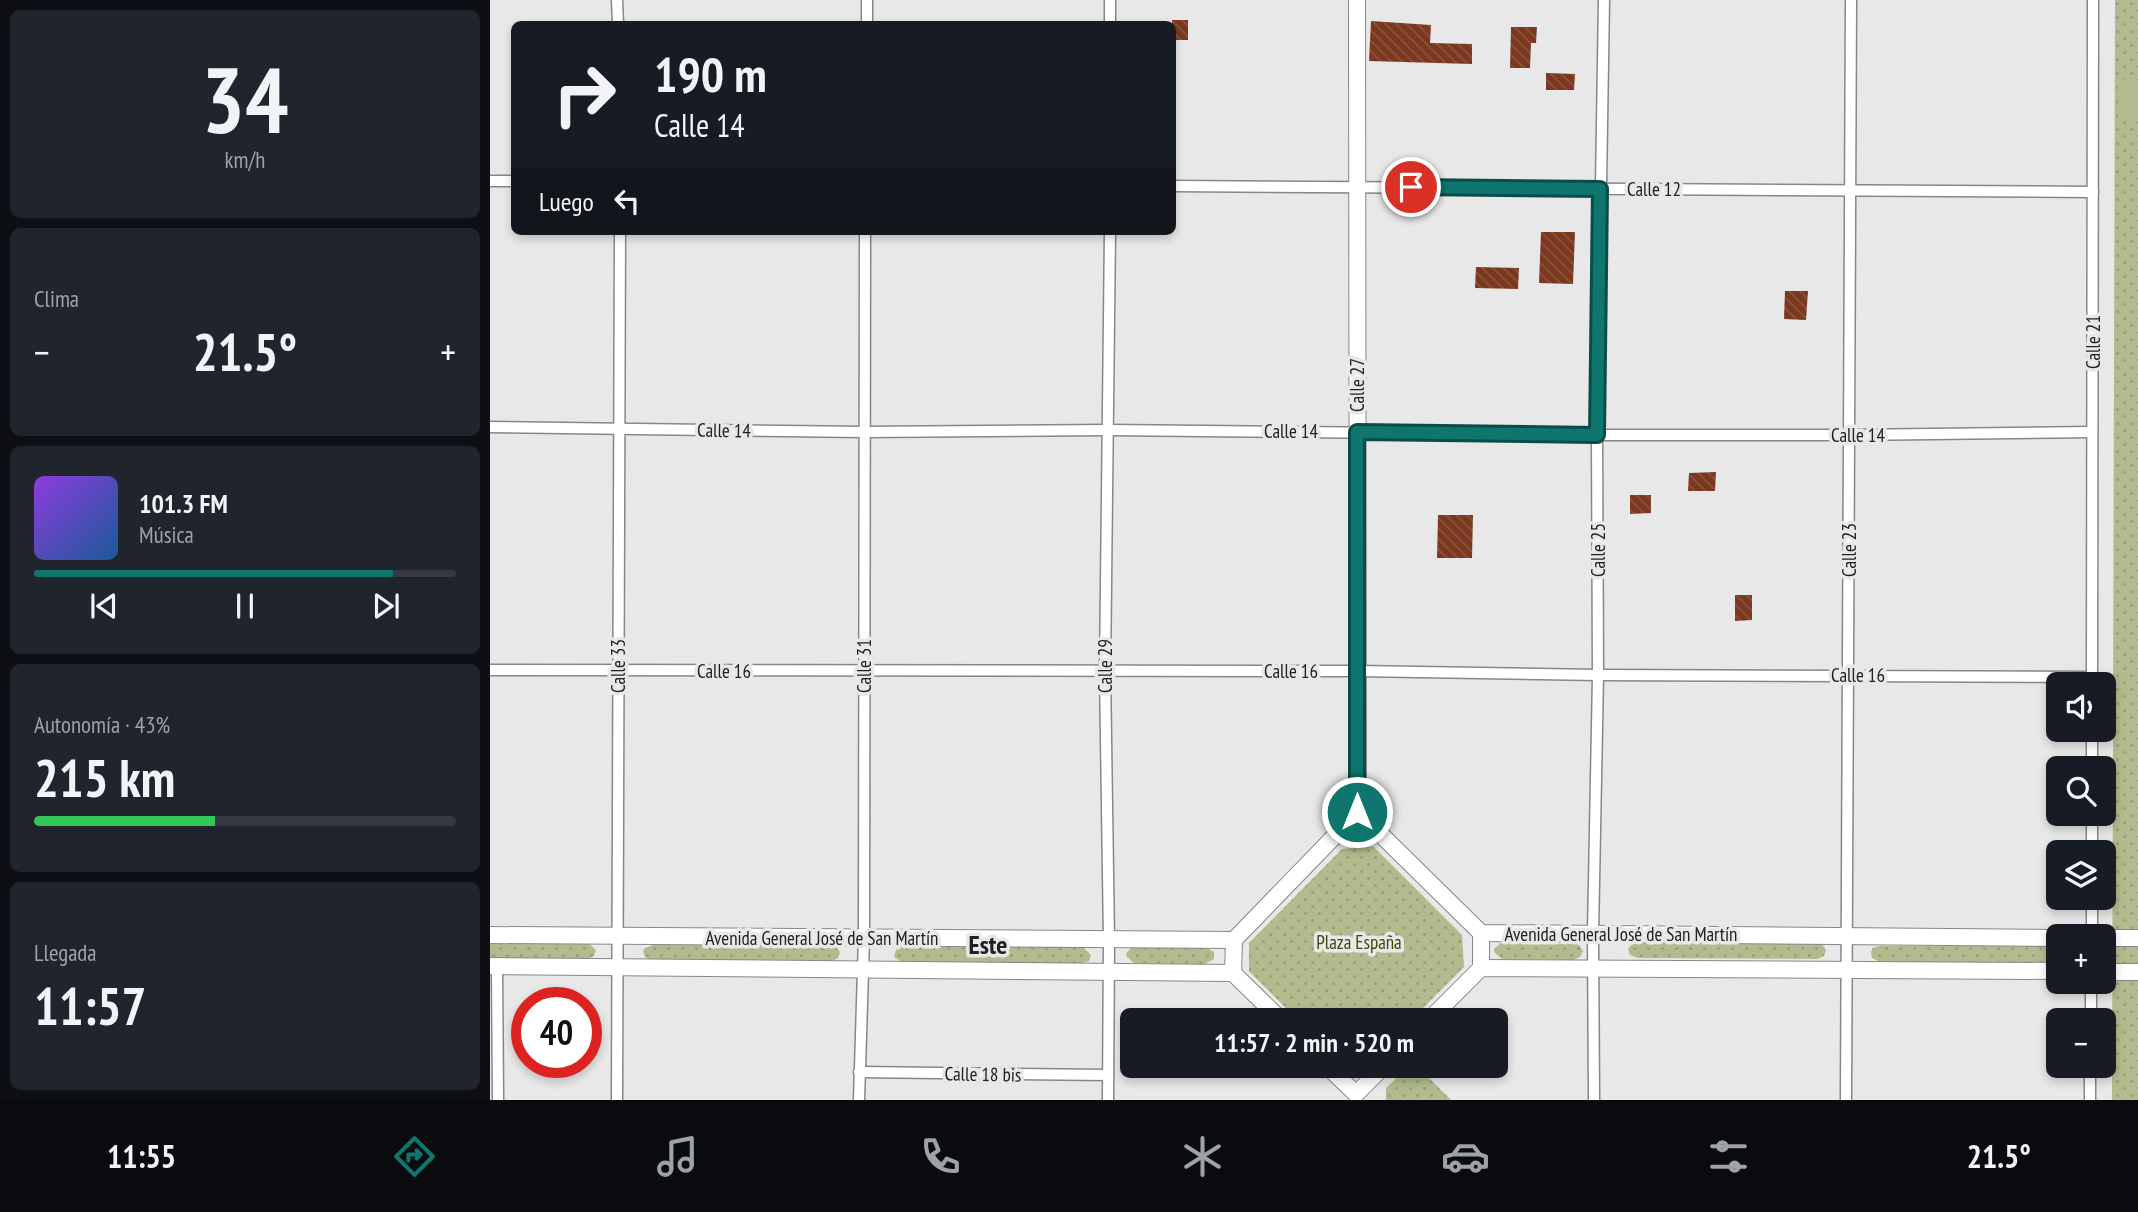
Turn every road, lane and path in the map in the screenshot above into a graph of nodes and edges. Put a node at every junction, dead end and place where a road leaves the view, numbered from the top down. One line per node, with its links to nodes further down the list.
1 (617, 0): 8 (street)
2 (867, 0): 9 (street)
3 (1110, 0): 10 (street)
4 (1357, 0): 14 (main road, Calle 27)
5 (1604, 0): 15 (street, Calle 25)
6 (1851, 0): 16 (street, Calle 23)
7 (2093, 0): 17 (street, Calle 21)
8 (618, 21)
9 (867, 21)
10 (1110, 21)
11 (490, 181): 12 (street)
12 (511, 181)
13 (1176, 186): 14 (street, Calle 12)
14 (1357, 187): 15 (street, Calle 12); 25 (main road, Calle 27)
15 (1600, 189): 16 (street, Calle 12); 27 (street, Calle 25)
16 (1850, 190): 17 (street, Calle 12); 28 (street, Calle 23)
17 (2093, 192): 26 (street, Calle 21)
18 (620, 235): 22 (street, Calle 33)
19 (865, 235): 24 (street, Calle 31)
20 (1110, 235): 23 (street, Calle 29)
21 (490, 426): 22 (street, Calle 14)
22 (618, 428): 24 (street, Calle 14); 30 (street, Calle 33)
23 (1108, 430): 24 (street, Calle 14); 25 (street, Calle 14); 32 (street, Calle 29)
24 (863, 432): 31 (street, Calle 31)
25 (1357, 432): 27 (street, Calle 14); 33 (main road, Calle 27)
26 (2092, 432): 28 (street, Calle 14); 34 (street, Calle 21)
27 (1597, 435): 28 (street, Calle 14); 35 (street, Calle 25)
28 (1849, 435): 36 (street, Calle 23)
29 (490, 670): 30 (street, Calle 16)
30 (618, 671): 31 (street, Calle 16); 42 (street, Calle 33)
31 (864, 671): 32 (street, Calle 16); 44 (street, Calle 31)
32 (1105, 671): 33 (street, Calle 16); 48 (street, Calle 29)
33 (1357, 671): 35 (street, Calle 16); 38 (main road, Calle 27)
34 (2092, 672)
35 (1598, 675): 36 (street, Calle 16); 40 (street, Calle 25)
36 (1848, 675): 37 (street, Calle 16); 43 (street, Calle 23)
37 (2046, 680)
38 (1357, 812): 39 (main road, Avenida General José de San Martín); 49 (main road)
39 (1482, 933): 40 (main road, Avenida General José de San Martín); 53 (main road)
40 (1593, 934): 43 (main road, Avenida General José de San Martín); 54 (street, Calle 25)
41 (490, 935): 42 (main road, Avenida General José de San Martín)
42 (619, 936): 44 (main road, Avenida General José de San Martín); 51 (street, Calle 33)
43 (1847, 936): 45 (main road, Avenida General José de San Martín); 55 (street, Calle 23)
44 (864, 938): 48 (main road, Avenida General José de San Martín); 52 (street, Calle 31)
45 (2046, 938)
46 (2116, 938): 47 (main road)
47 (2138, 938)
48 (1109, 940): 49 (main road, Avenida General José de San Martín); 56 (street, Calle 29)
49 (1234, 940): 60 (main road)
50 (494, 966): 51 (main road, Avenida General José de San Martín); 69 (street)
51 (619, 968): 52 (main road, Avenida General José de San Martín); 70 (street, Calle 33)
52 (862, 968): 56 (main road, Avenida General José de San Martín); 63 (street, Calle 31)
53 (1481, 968): 54 (main road, Avenida General José de San Martín); 62 (main road)
54 (1594, 969): 55 (main road, Avenida General José de San Martín); 73 (street, Calle 25)
55 (1847, 970): 57 (main road, Avenida General José de San Martín); 74 (street, Calle 23)
56 (1110, 971): 60 (main road, Avenida General José de San Martín); 64 (street, Calle 29)
57 (2046, 971)
58 (2116, 972): 59 (main road)
59 (2138, 972)
60 (1233, 973): 61 (main road)
61 (1269, 1008)
62 (1441, 1008)
63 (859, 1072): 64 (street, Calle 18 bis); 71 (street, Calle 31)
64 (1108, 1075): 72 (street, Calle 29)
65 (1338, 1078): 68 (main road)
66 (1373, 1078): 68 (main road)
67 (2090, 1078): 75 (street)
68 (1356, 1097)
69 (498, 1100)
70 (617, 1100)
71 (859, 1100)
72 (1108, 1100)
73 (1594, 1100)
74 (1846, 1100)
75 (2090, 1100)

